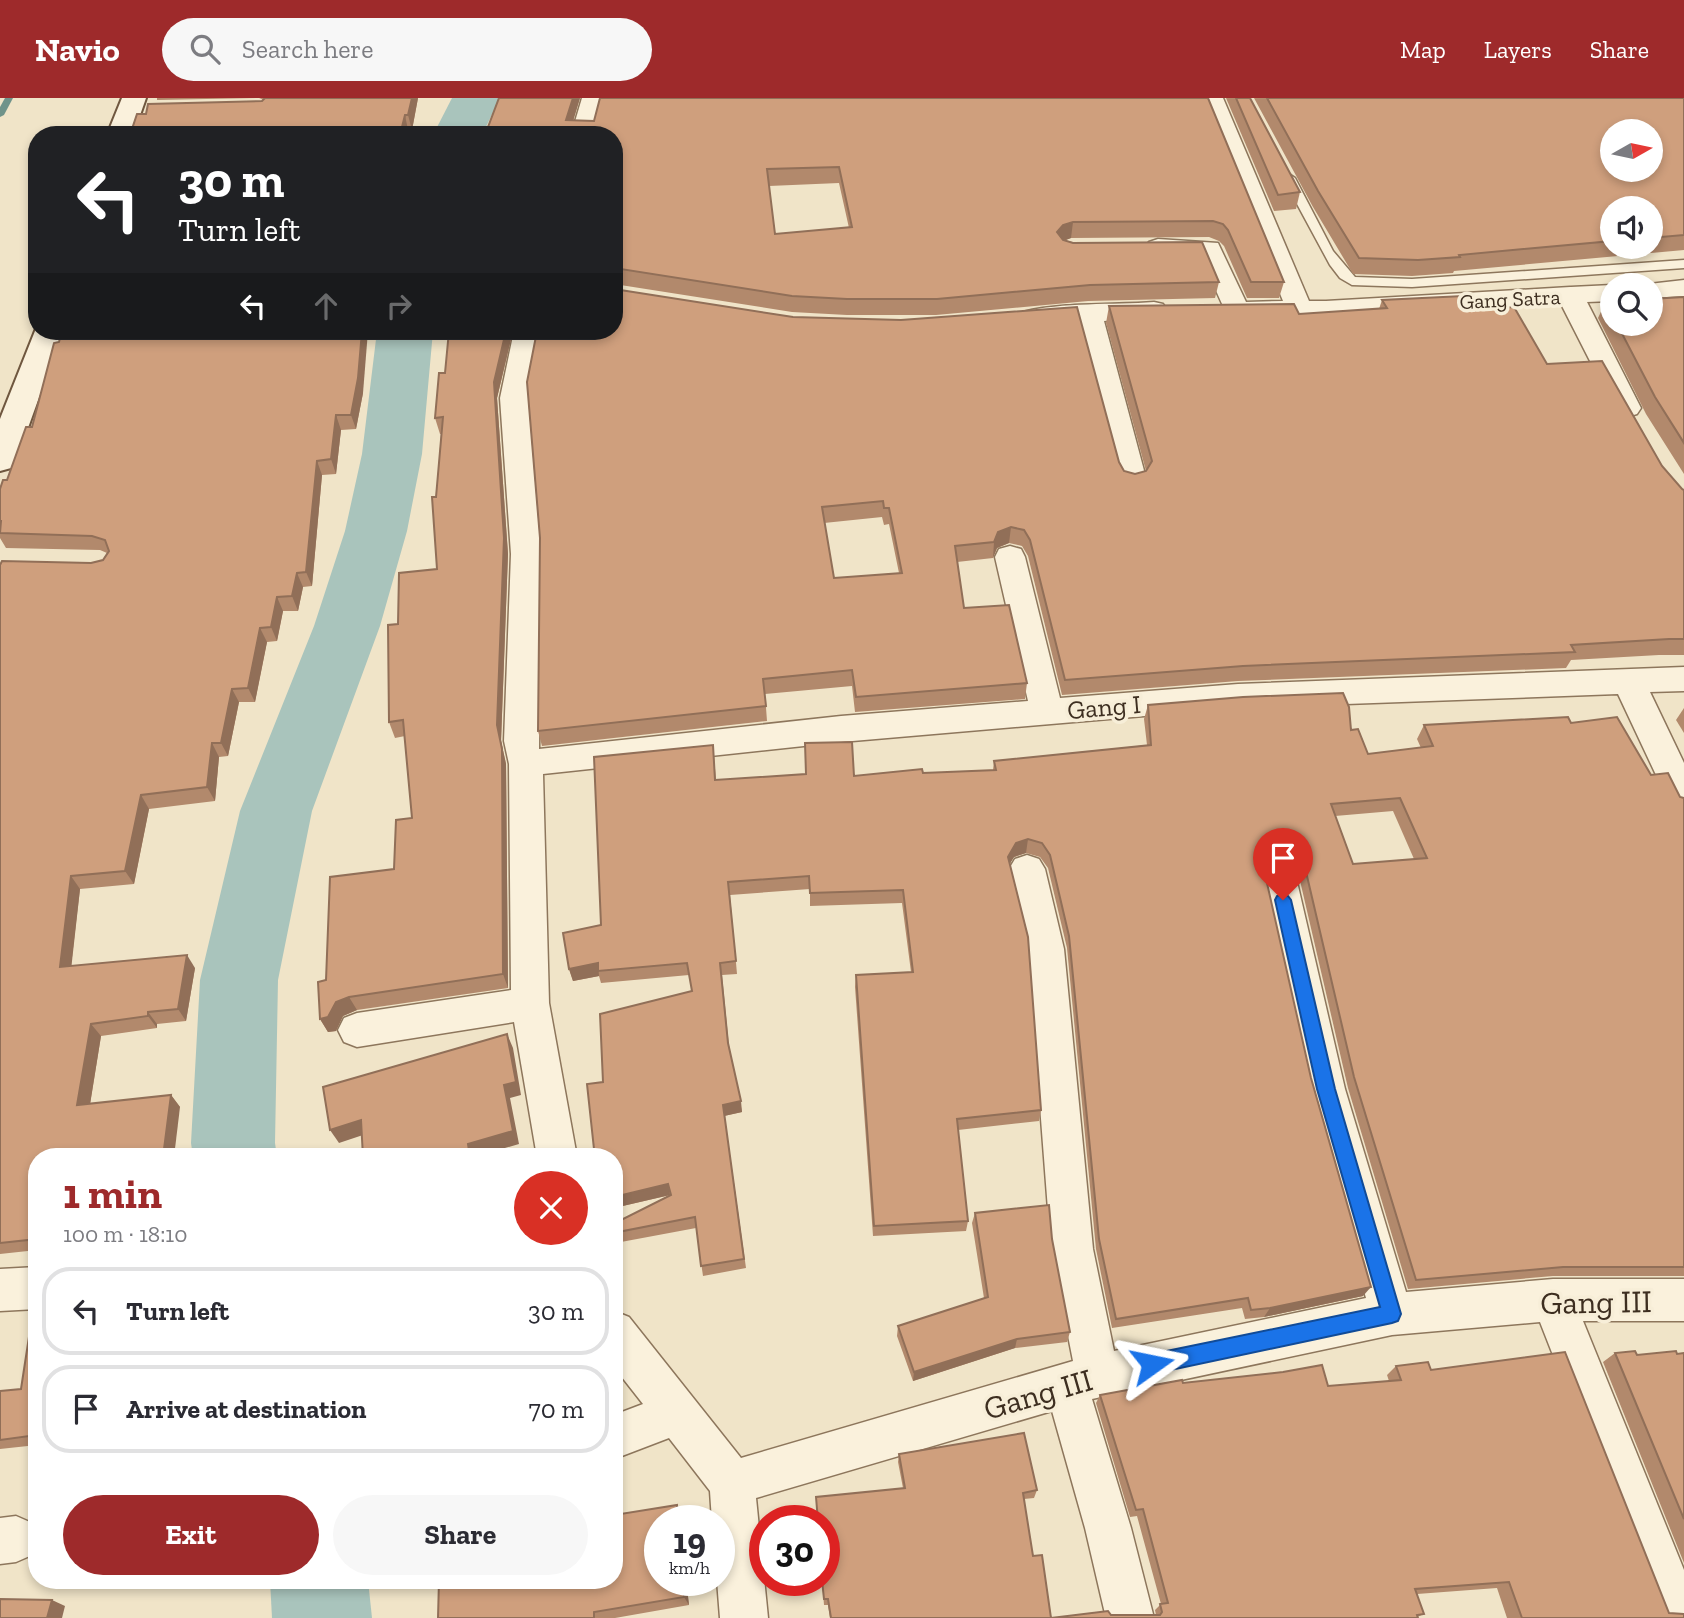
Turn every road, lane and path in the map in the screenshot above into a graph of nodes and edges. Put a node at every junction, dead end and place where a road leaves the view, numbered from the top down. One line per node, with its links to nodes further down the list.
1 (593, 98): 5 (street)
2 (1212, 98): 14 (street)
3 (140, 106): 4 (street)
4 (126, 126)
5 (585, 126)
6 (1282, 165): 8 (lane)
7 (1135, 248): 13 (street)
8 (1684, 264)
9 (1684, 288): 10 (street)
10 (1663, 289)
11 (1600, 294): 12 (street, Gang Satra)
12 (1570, 295): 14 (street, Gang Satra); 19 (street)
13 (1211, 309): 14 (street, Gang Satra); 15 (street, Gang Satra)
14 (1299, 309)
15 (1088, 312): 16 (street, Gang Satra); 21 (street)
16 (1014, 319)
17 (45, 340): 20 (street)
18 (525, 340): 26 (street)
19 (1637, 426)
20 (0, 461)
21 (1132, 478)
22 (1010, 557): 25 (street)
23 (1684, 678): 24 (street, Gang I)
24 (1629, 682): 25 (street, Gang I); 27 (street)
25 (1047, 712): 26 (street, Gang I)
26 (526, 764): 30 (street)
27 (1684, 799)
28 (1027, 869): 39 (street)
29 (1277, 873): 37 (street)
30 (530, 1003): 31 (street); 32 (street)
31 (357, 1030)
32 (555, 1148)
33 (28, 1288): 34 (street)
34 (0, 1290)
35 (1553, 1300): 36 (street, Gang III); 37 (street, Gang III); 45 (street)
36 (1684, 1300)
37 (1392, 1314): 39 (street, Gang III)
38 (623, 1344): 40 (street)
39 (1082, 1380): 42 (street, Gang III); 44 (street)
40 (676, 1413): 41 (street); 42 (street)
41 (623, 1434)
42 (732, 1483): 43 (street)
43 (744, 1618)
44 (1130, 1618)
45 (1680, 1618)

